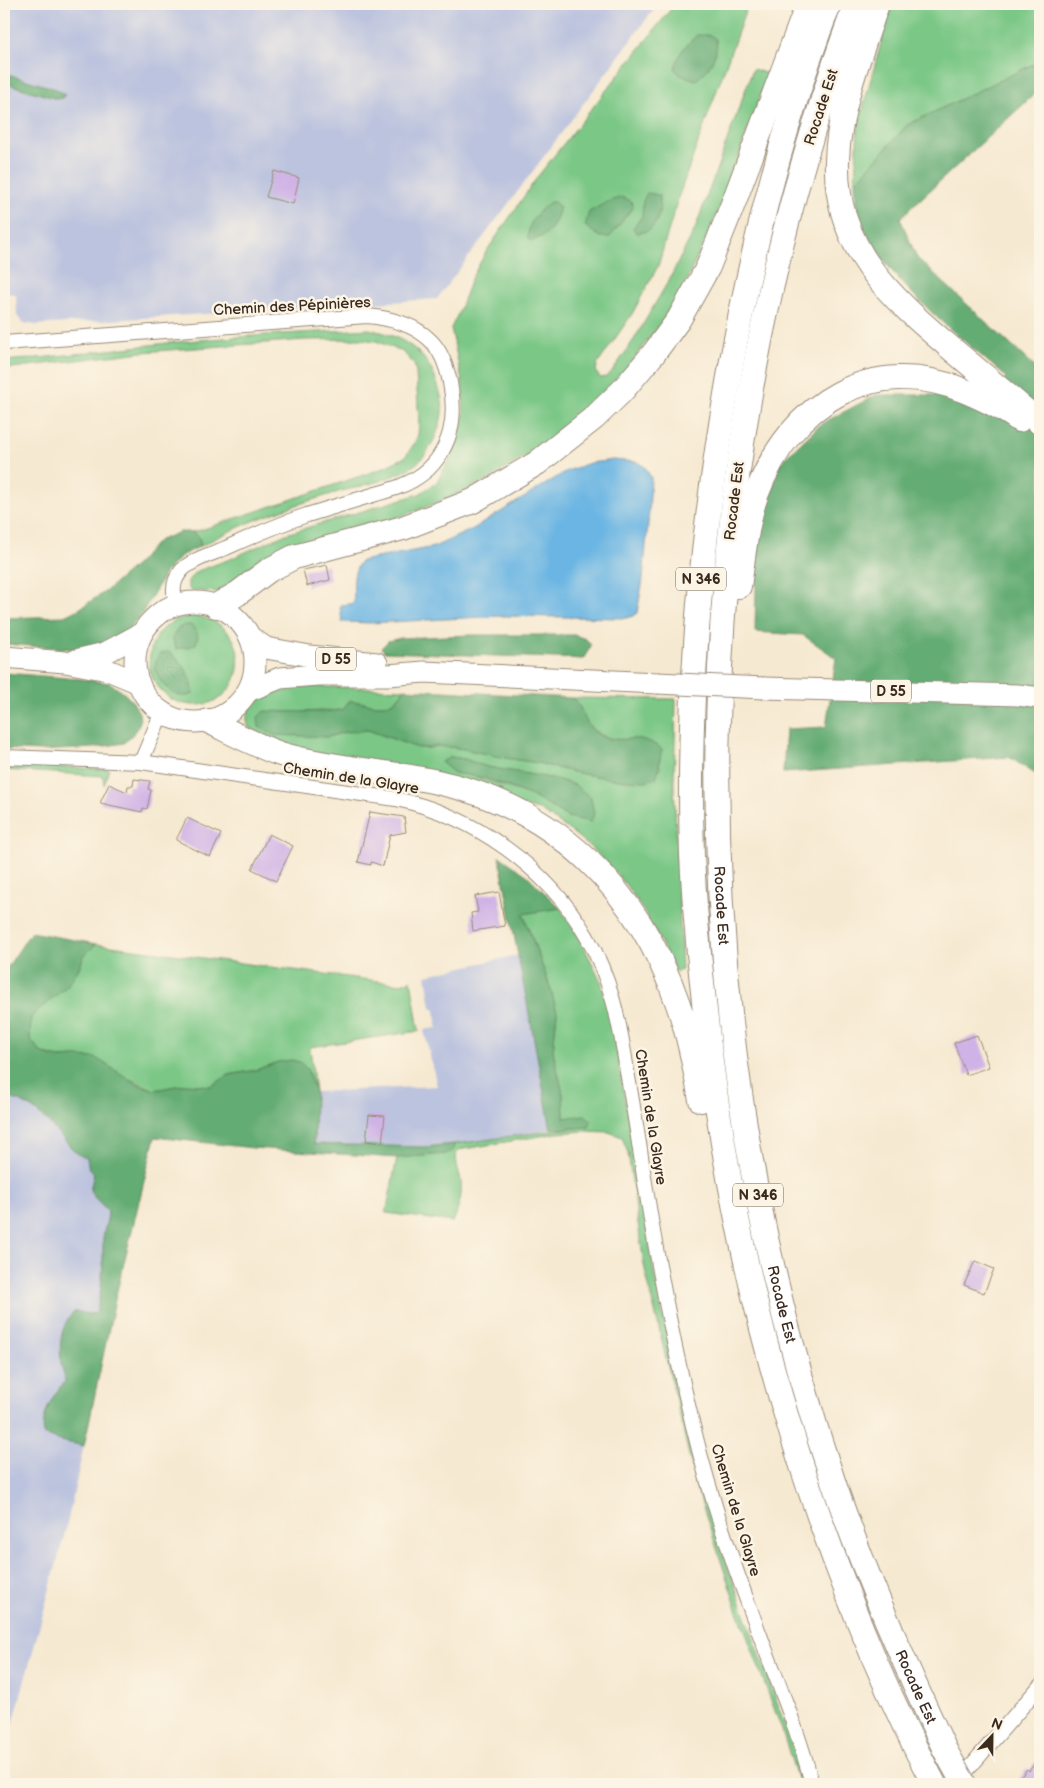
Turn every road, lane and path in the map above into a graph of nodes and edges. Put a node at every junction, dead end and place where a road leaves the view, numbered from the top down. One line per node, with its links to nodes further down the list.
1 (808, 4): 9 (highway)
2 (829, 4): 25 (highway, Rocade Est / N 346)
3 (856, 4): 10 (highway, Rocade Est / N 346)
4 (877, 4): 6 (highway)
5 (4, 343): 8 (street, Chemin des Pépinières)
6 (1040, 422)
7 (1040, 438): 10 (highway)
8 (176, 605): 9 (main road); 11 (main road)
9 (216, 606): 12 (main road)
10 (723, 610): 30 (highway, Rocade Est / N 346, bridge)
11 (142, 633): 14 (main road); 16 (main road)
12 (250, 637): 15 (main road, D 55); 18 (main road)
13 (4, 657): 14 (main road)
14 (65, 662): 16 (main road)
15 (424, 672): 18 (main road, D 55); 19 (main road, D 55, bridge)
16 (139, 684): 21 (main road)
17 (1040, 691): 19 (main road, D 55)
18 (248, 692): 22 (main road)
19 (1018, 695): 20 (main road, D 55)
20 (1040, 698)
21 (162, 712): 22 (main road); 24 (street)
22 (208, 721): 25 (highway)
23 (4, 757): 24 (street, Chemin de la Glayre)
24 (141, 762): 27 (street, Chemin de la Glayre)
25 (727, 1168): 28 (highway, Rocade Est / N 346)
26 (1040, 1686): 29 (street)
27 (812, 1784)
28 (934, 1784)
29 (955, 1784)
30 (964, 1784)

